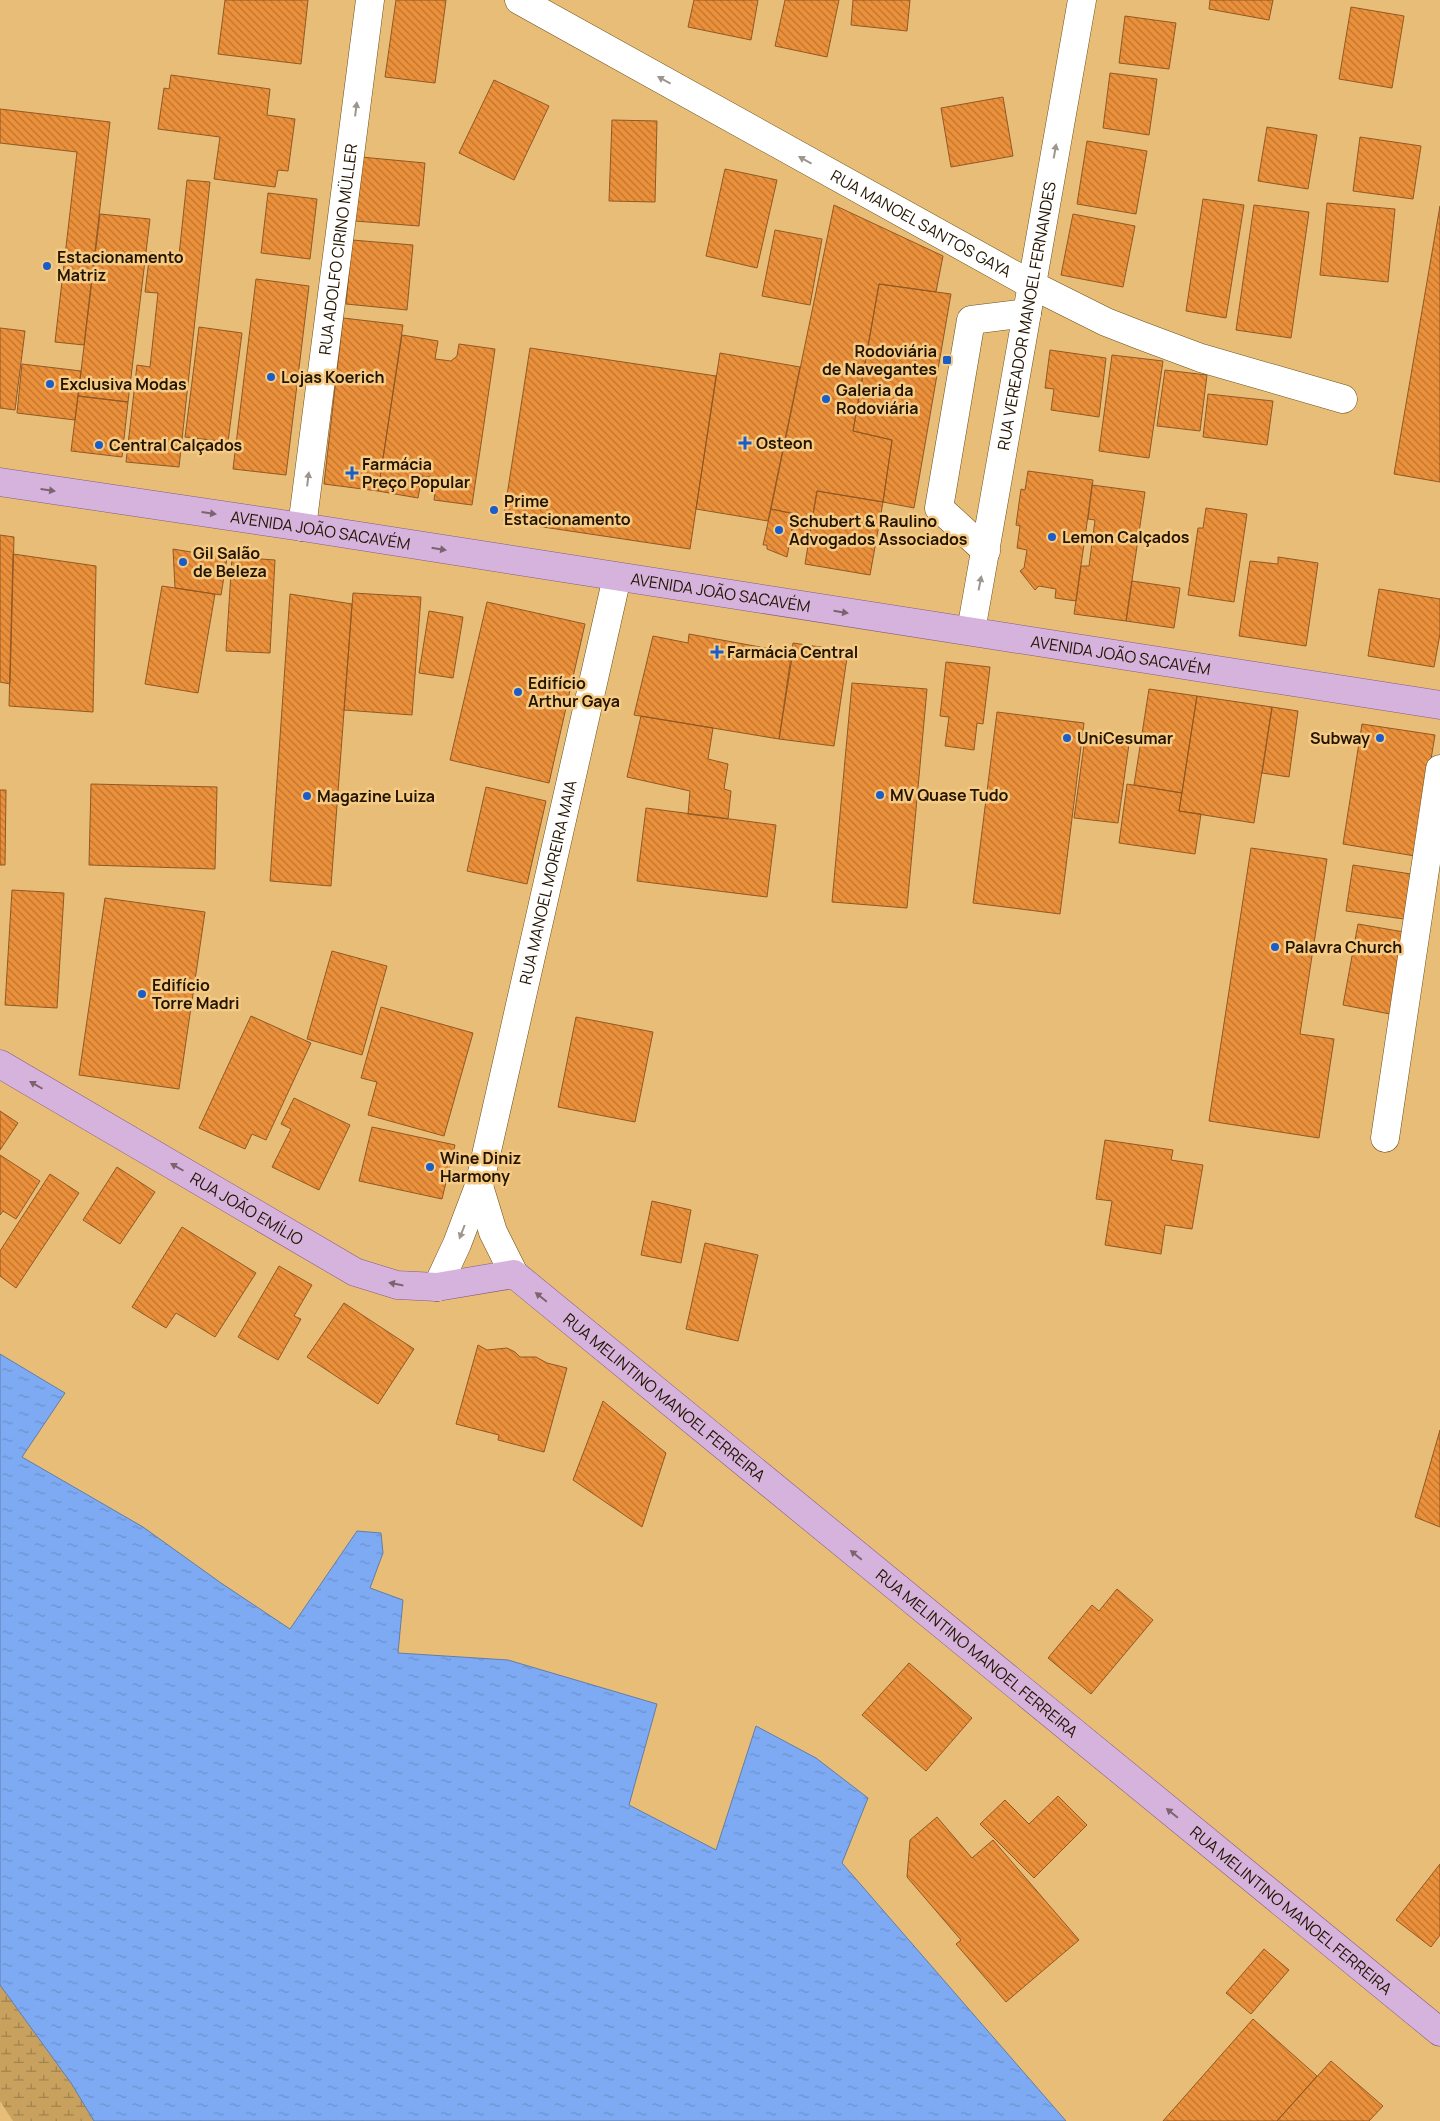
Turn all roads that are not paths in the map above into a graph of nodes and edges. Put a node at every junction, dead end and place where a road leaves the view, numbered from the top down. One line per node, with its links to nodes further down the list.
1 (370, 0): 8 (street, RUA ADOLFO CIRINO MÜLLER, one-way to 1)
2 (520, 0): 4 (street, RUA MANOEL SANTOS GAYA, one-way to 2)
3 (1082, 0): 4 (street, RUA VEREADOR MANOEL FERNANDES, one-way to 3)
4 (1032, 285): 5 (street, RUA VEREADOR MANOEL FERNANDES); 6 (street, RUA MANOEL SANTOS GAYA)
5 (1027, 313): 9 (street, RUA VEREADOR MANOEL FERNANDES); 9 (street)
6 (1343, 399)
7 (0, 482): 8 (main road, AVENIDA JOÃO SACAVÉM, one-way to 8)
8 (302, 527): 10 (main road, AVENIDA JOÃO SACAVÉM, one-way to 10)
9 (986, 551): 11 (street, RUA VEREADOR MANOEL FERNANDES, one-way to 9)
10 (617, 577): 11 (main road, AVENIDA JOÃO SACAVÉM, one-way to 11); 16 (street, RUA MANOEL MOREIRA MAIA)
11 (971, 631): 12 (main road, AVENIDA JOÃO SACAVÉM)
12 (1440, 705)
13 (1440, 770): 15 (street)
14 (0, 1064): 18 (main road, RUA JOÃO EMÍLIO, one-way to 14)
15 (1385, 1138)
16 (479, 1186): 17 (street, RUA MANOEL MOREIRA MAIA); 18 (street, RUA MANOEL MOREIRA MAIA, one-way to 18)
17 (514, 1274): 18 (main road, RUA JOÃO EMÍLIO); 19 (main road, RUA MELINTINO MANOEL FERREIRA, one-way to 17)
18 (437, 1287)
19 (1440, 2032)

